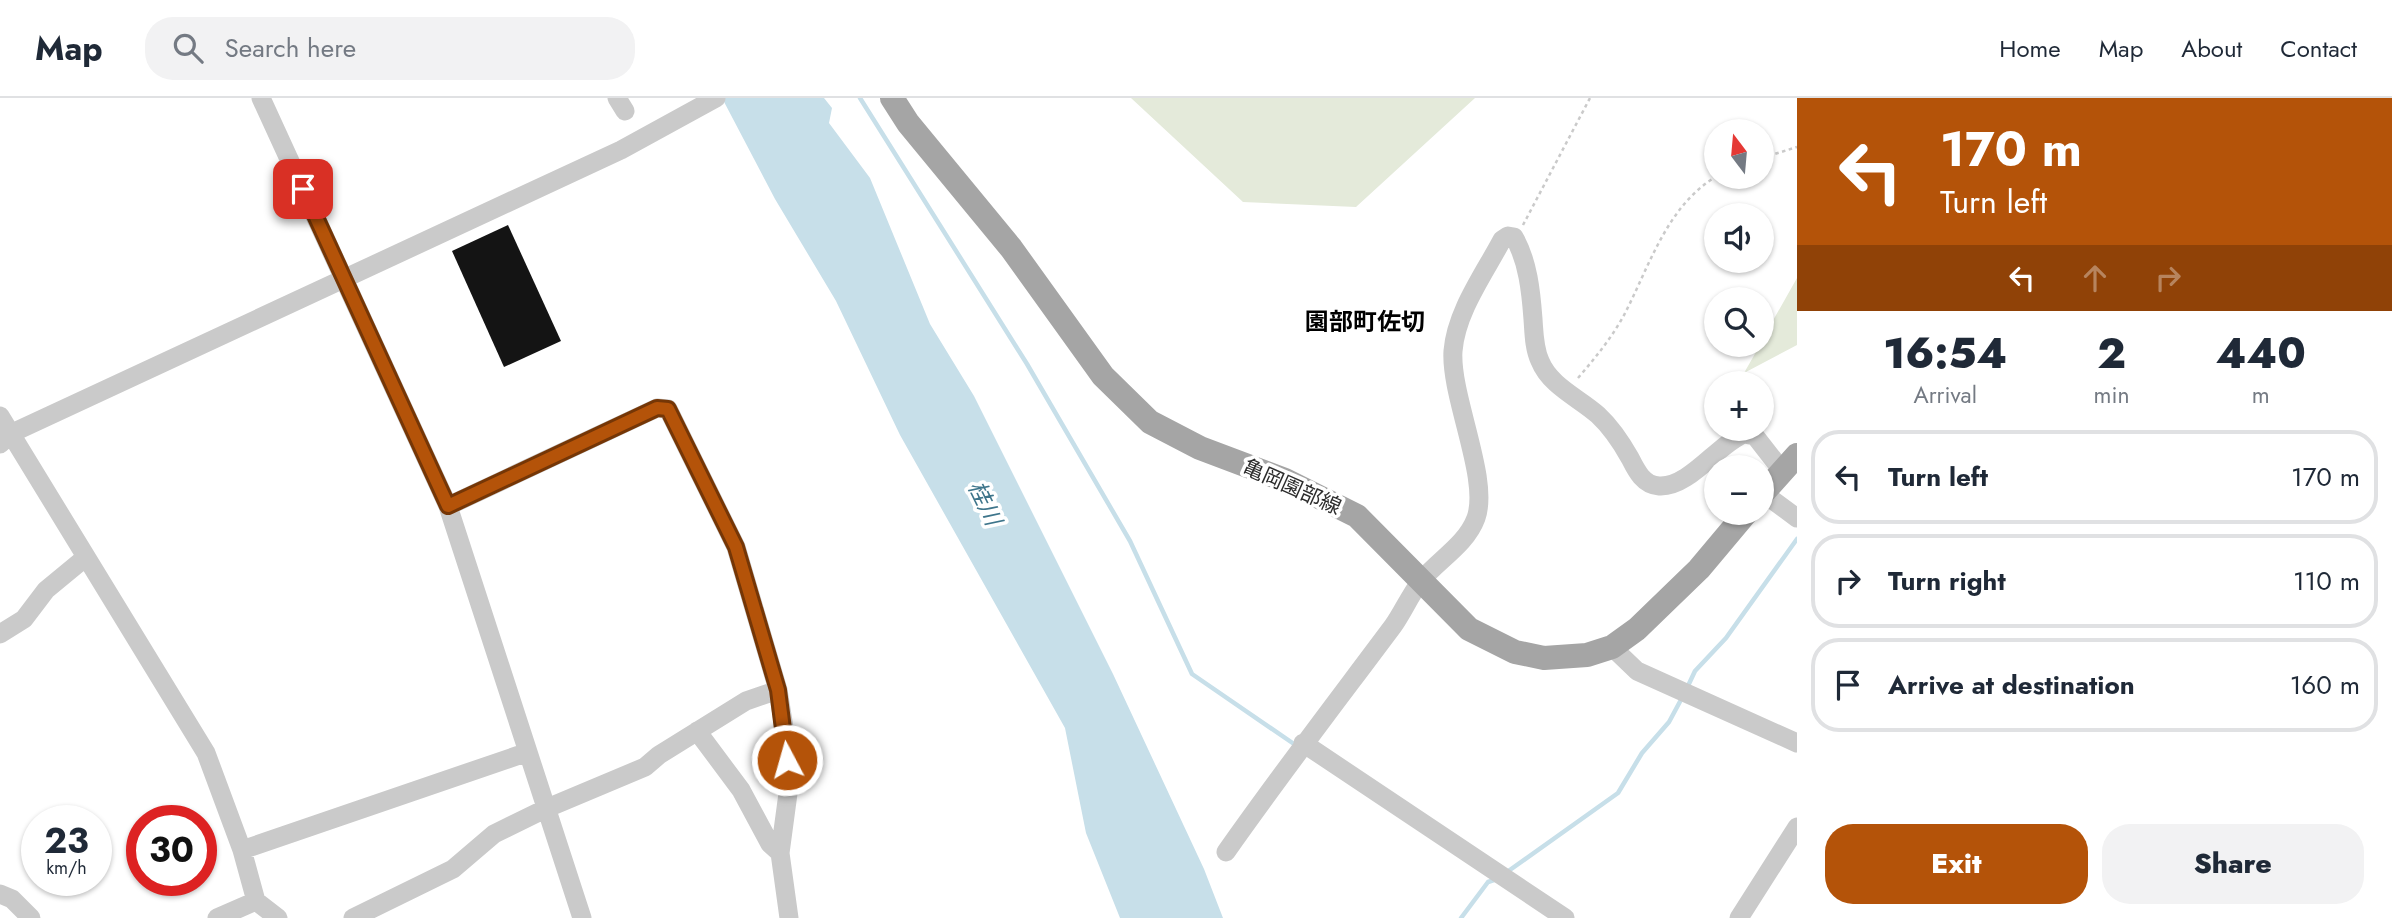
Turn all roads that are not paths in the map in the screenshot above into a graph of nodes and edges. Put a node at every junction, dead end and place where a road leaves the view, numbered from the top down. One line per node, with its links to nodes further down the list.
1 (261, 98): 4 (street)
2 (716, 98): 4 (street)
3 (892, 98): 14 (main road, 亀岡園部線)
4 (344, 280): 6 (street); 10 (street)
5 (0, 416): 6 (street)
6 (6, 439): 13 (street)
7 (1790, 464): 8 (main road); 14 (street)
8 (1774, 481)
9 (1774, 501): 11 (street)
10 (448, 506): 17 (street); 21 (street)
11 (1795, 517)
12 (1736, 525): 16 (main road, 亀岡園部線)
13 (86, 557): 15 (street); 24 (street)
14 (1422, 580): 16 (main road, 亀岡園部線); 19 (street)
15 (0, 634)
16 (1612, 647): 20 (street)
17 (778, 690): 18 (street); 26 (street)
18 (697, 731): 22 (street); 26 (street)
19 (1303, 743): 25 (street); 34 (street)
20 (1797, 743)
21 (528, 752): 22 (street); 24 (street)
22 (545, 808): 31 (street); 32 (street)
23 (1797, 827): 35 (street)
24 (242, 850): 28 (street)
25 (1226, 852)
26 (780, 853): 33 (street)
27 (0, 894): 29 (street)
28 (266, 911): 30 (street)
29 (31, 918)
30 (217, 918)
31 (353, 918)
32 (582, 918)
33 (789, 918)
34 (1565, 918)
35 (1739, 918)

